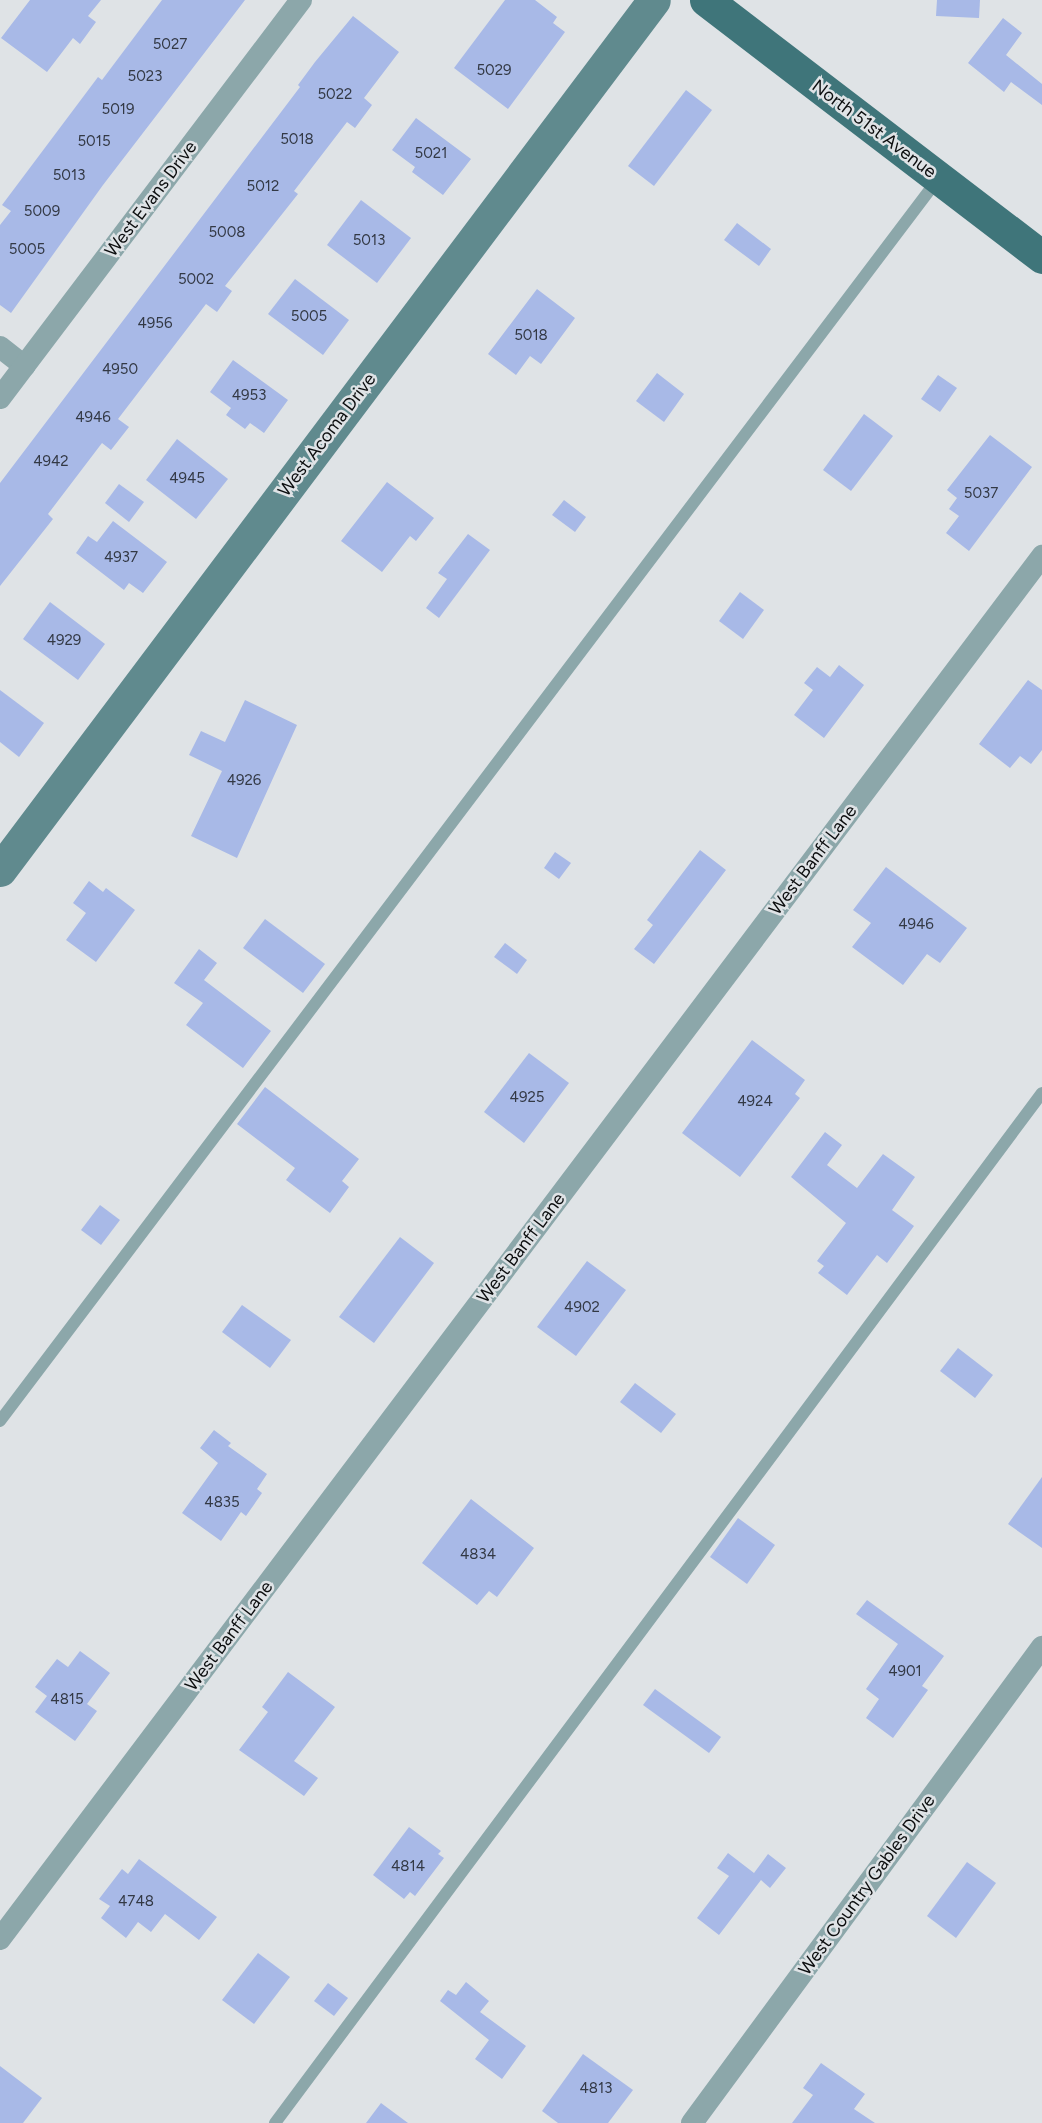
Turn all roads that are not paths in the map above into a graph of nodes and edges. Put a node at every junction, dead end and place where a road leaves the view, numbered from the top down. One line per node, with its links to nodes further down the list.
1 (301, 0): 7 (street, West Evans Drive)
2 (654, 0): 10 (street, West Acoma Drive)
3 (706, 0): 4 (main road, North 51st Avenue)
4 (939, 178): 5 (main road, North 51st Avenue); 12 (lane)
5 (1042, 257)
6 (0, 348): 7 (street)
7 (24, 366): 8 (street, West Evans Drive)
8 (0, 398)
9 (1042, 556): 14 (street, West Banff Lane)
10 (0, 870)
11 (1042, 1093): 15 (lane)
12 (0, 1421)
13 (1042, 1647): 16 (street, West Country Gables Drive)
14 (0, 1939)
15 (275, 2123)
16 (692, 2123)

